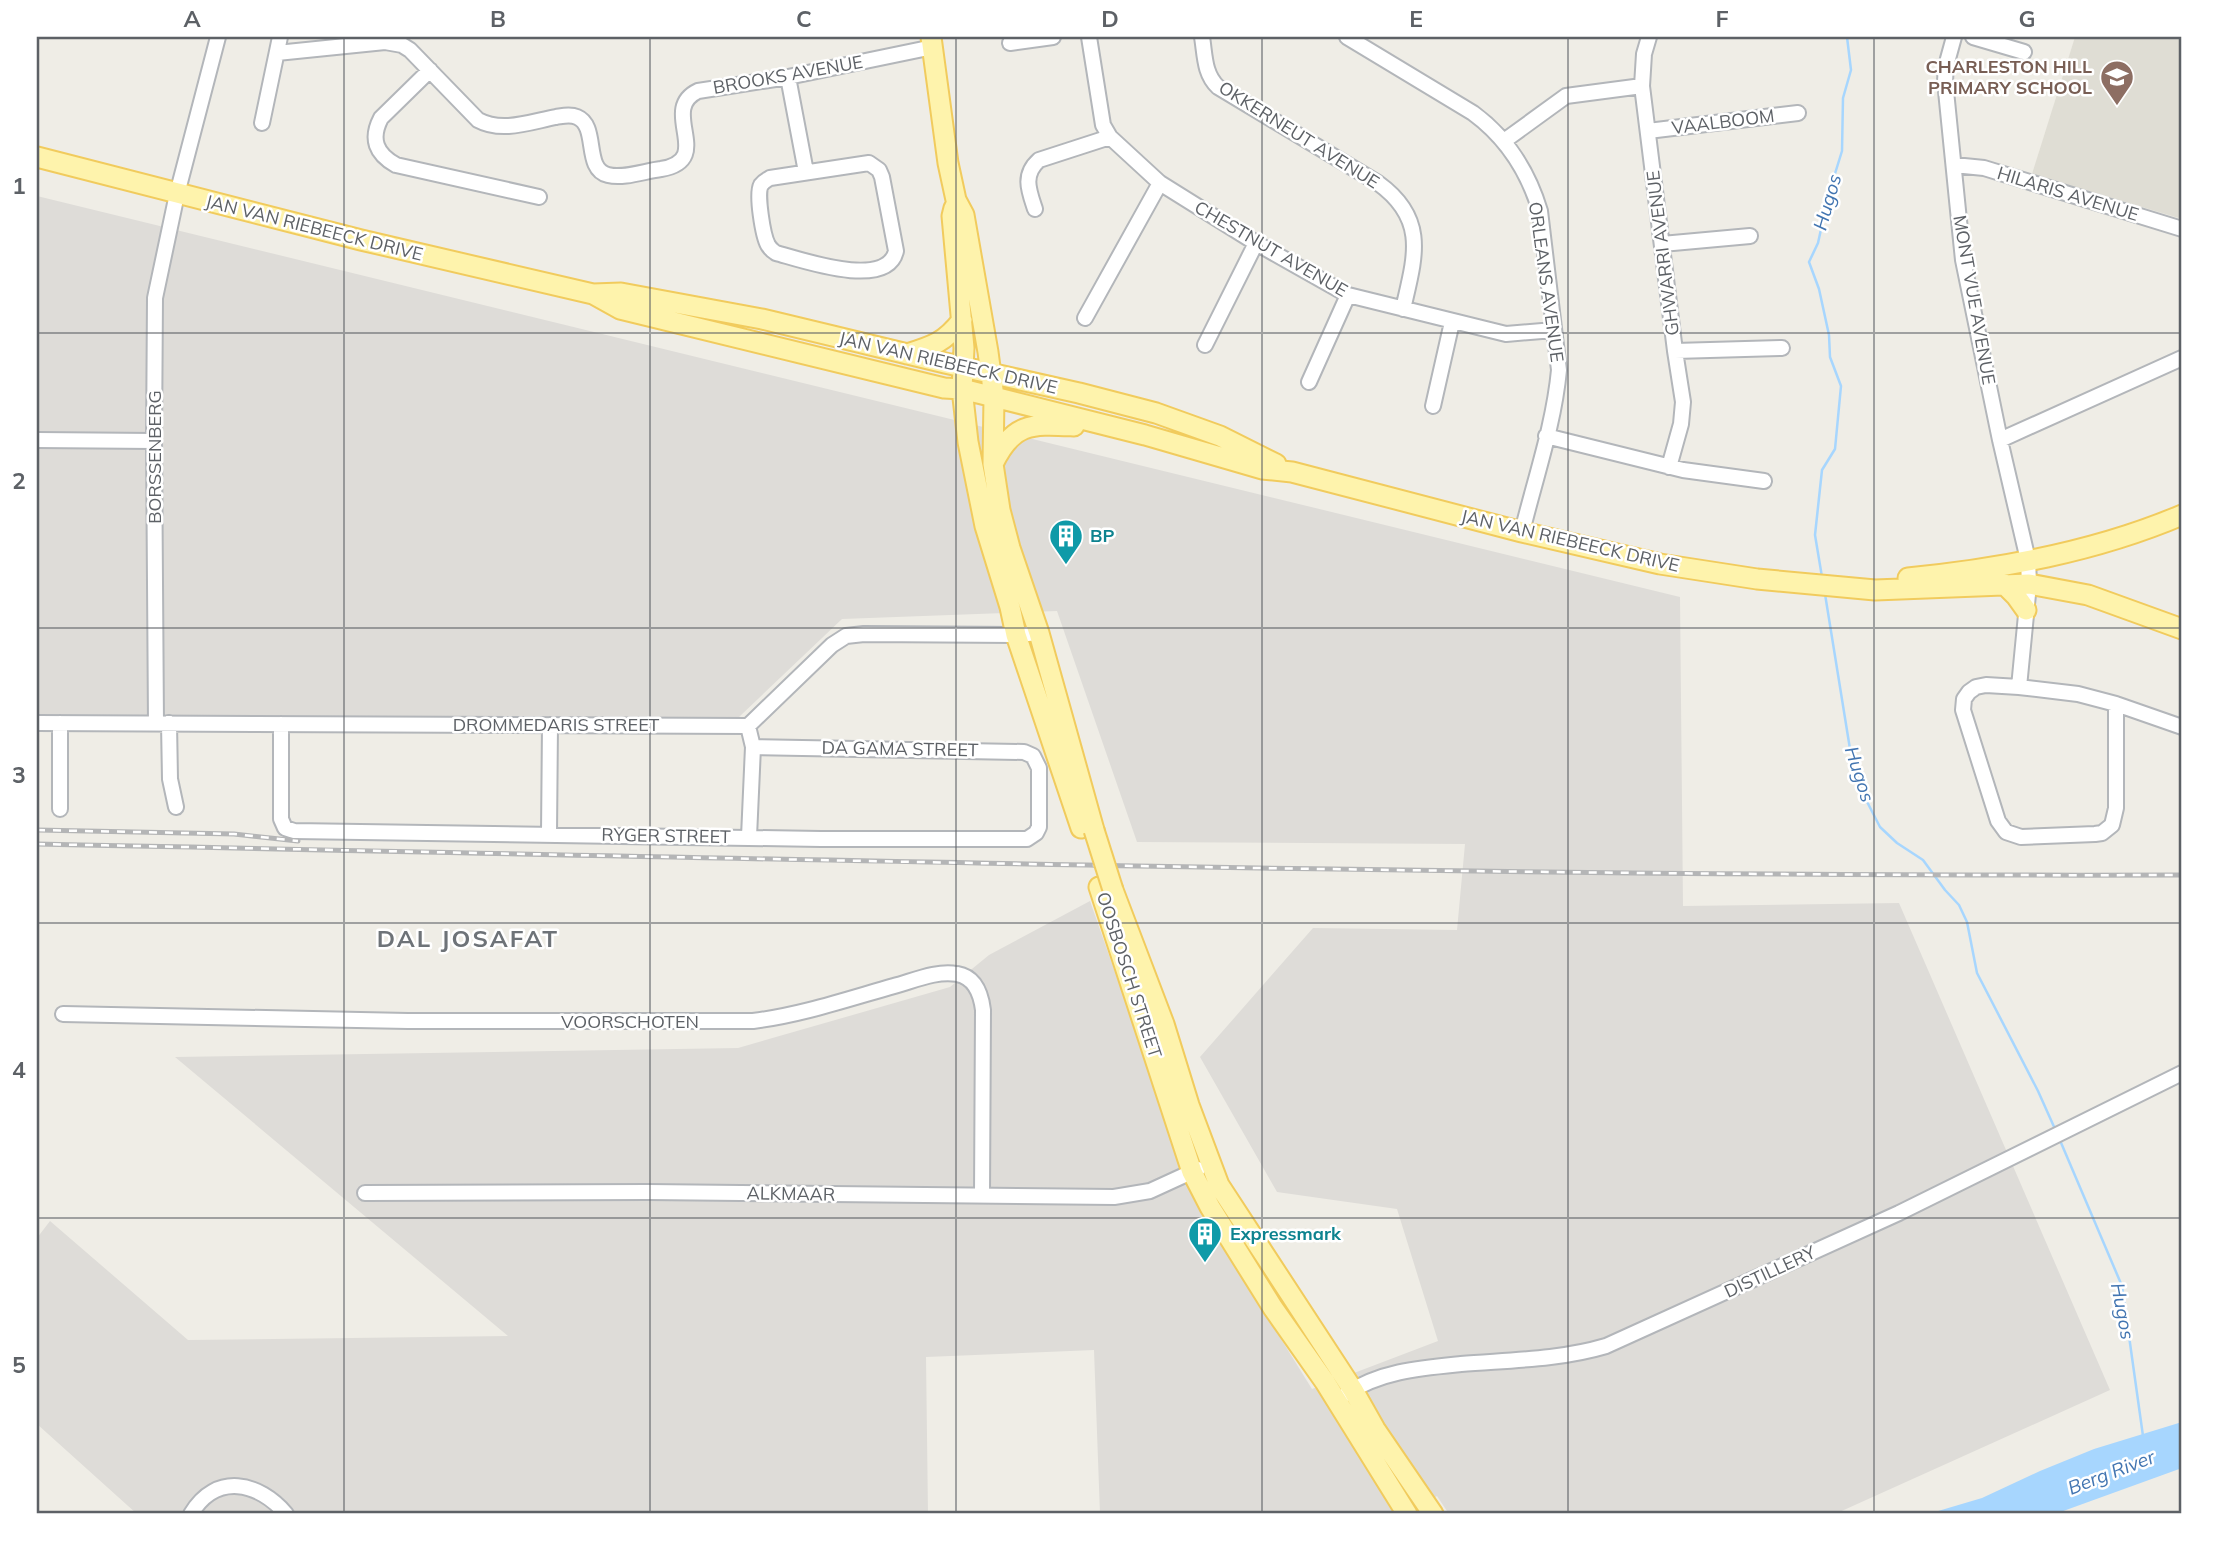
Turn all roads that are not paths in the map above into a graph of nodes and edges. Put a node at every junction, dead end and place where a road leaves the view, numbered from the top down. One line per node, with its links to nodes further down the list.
1 (218, 37): 26 (street, BORSSENBERG)
2 (280, 37): 13 (street)
3 (1053, 37): 11 (street)
4 (1089, 37): 20 (street, CHESTNUT AVENUE)
5 (1202, 37): 36 (street, OKKERNEUT AVENUE)
6 (1347, 37): 21 (street, ORLEANS AVENUE)
7 (1648, 37): 16 (street, GHWARRI AVENUE)
8 (1954, 37): 23 (street, MONT VUE AVENUE)
9 (1973, 37): 12 (street)
10 (932, 42): 15 (street, BROOKS AVENUE); 28 (main road)
11 (1010, 43)
12 (2024, 52)
13 (277, 53): 14 (street, BROOKS AVENUE); 18 (street)
14 (430, 70): 15 (street, BROOKS AVENUE); 27 (street)
15 (788, 77): 24 (street)
16 (1642, 86): 19 (street, GHWARRI AVENUE); 21 (street)
17 (1798, 113): 19 (street, VAALBOOM)
18 (262, 123)
19 (1648, 131): 33 (street, GHWARRI AVENUE)
20 (1110, 138): 25 (street, CHESTNUT AVENUE); 29 (street)
21 (1504, 141): 40 (street, ORLEANS AVENUE)
22 (37, 157): 26 (main road, JAN VAN RIEBEECK DRIVE)
23 (1954, 165): 30 (street, HILARIS AVENUE); 55 (street, MONT VUE AVENUE)
24 (806, 172): 24 (street)
25 (1160, 183): 32 (street, CHESTNUT AVENUE); 37 (street)
26 (177, 194): 34 (main road, JAN VAN RIEBEECK DRIVE); 56 (street, BORSSENBERG)
27 (539, 197)
28 (956, 200): 38 (main road, OOSBOSCH STREET); 47 (main road, OOSBOSCH STREET)
29 (1035, 209)
30 (2182, 229)
31 (1750, 236): 33 (street)
32 (1256, 243): 35 (street, CHESTNUT AVENUE); 41 (street)
33 (1662, 244): 43 (street, GHWARRI AVENUE)
34 (593, 294): 44 (main road, JAN VAN RIEBEECK DRIVE); 49 (main road, JAN VAN RIEBEECK DRIVE)
35 (1348, 295): 36 (street, CHESTNUT AVENUE); 48 (street)
36 (1403, 309): 39 (street, CHESTNUT AVENUE)
37 (1085, 318)
38 (962, 320): 44 (main road); 46 (main road, OOSBOSCH STREET)
39 (1452, 322): 40 (street, CHESTNUT AVENUE); 51 (street)
40 (1554, 330): 53 (street, ORLEANS AVENUE)
41 (1205, 345)
42 (1782, 348): 43 (street)
43 (1675, 351): 58 (street, GHWARRI AVENUE)
44 (905, 354): 46 (main road, JAN VAN RIEBEECK DRIVE)
45 (2182, 358): 55 (street)
46 (963, 367): 47 (main road, JAN VAN RIEBEECK DRIVE); 49 (main road, OOSBOSCH STREET)
47 (991, 373): 50 (main road, OOSBOSCH STREET); 59 (main road, JAN VAN RIEBEECK DRIVE)
48 (1309, 382)
49 (961, 389): 50 (main road, JAN VAN RIEBEECK DRIVE); 70 (main road, OOSBOSCH STREET)
50 (993, 397): 52 (main road, JAN VAN RIEBEECK DRIVE); 57 (main road, OOSBOSCH STREET)
51 (1433, 406)
52 (1145, 435): 57 (main road); 59 (main road, JAN VAN RIEBEECK DRIVE)
53 (1546, 436): 58 (street); 62 (street, ORLEANS AVENUE)
54 (37, 440): 56 (street)
55 (2000, 440): 63 (street, MONT VUE AVENUE)
56 (154, 441): 75 (street, BORSSENBERG)
57 (993, 464): 69 (main road, OOSBOSCH STREET)
58 (1669, 467): 60 (street)
59 (1292, 472): 62 (main road, JAN VAN RIEBEECK DRIVE)
60 (1764, 481)
61 (2182, 515): 63 (main road, JAN VAN RIEBEECK DRIVE)
62 (1522, 532): 66 (main road, JAN VAN RIEBEECK DRIVE)
63 (2028, 561): 64 (street, MONT VUE AVENUE); 66 (main road, JAN VAN RIEBEECK DRIVE)
64 (2029, 583): 65 (main road, JAN VAN RIEBEECK DRIVE); 67 (street, MONT VUE AVENUE); 68 (main road, JAN VAN RIEBEECK DRIVE)
65 (2004, 584): 66 (main road, JAN VAN RIEBEECK DRIVE); 67 (main road)
66 (1844, 586)
67 (2026, 610): 71 (street, MONT VUE AVENUE)
68 (2182, 629)
69 (1039, 633): 70 (street); 83 (main road, OOSBOSCH STREET)
70 (1016, 635): 78 (street); 83 (main road, OOSBOSCH STREET)
71 (2019, 687): 72 (street); 72 (street)
72 (2116, 704): 79 (street)
73 (37, 723): 74 (street, DROMMEDARIS STREET)
74 (60, 723): 75 (street, DROMMEDARIS STREET); 82 (street)
75 (163, 723): 76 (street, DROMMEDARIS STREET); 81 (street, BORSSENBERG)
76 (281, 724): 77 (street, DROMMEDARIS STREET); 85 (street, RYGER STREET)
77 (550, 725): 78 (street, DROMMEDARIS STREET); 85 (street)
78 (748, 726): 80 (street)
79 (2182, 727)
80 (753, 747): 84 (street, DA GAMA STREET); 86 (street)
81 (176, 807)
82 (60, 809)
83 (1088, 830): 87 (main road, OOSBOSCH STREET)
84 (1036, 833): 86 (street, RYGER STREET)
85 (549, 834): 86 (street, RYGER STREET)
86 (749, 837)
87 (1106, 888): 90 (main road, OOSBOSCH STREET); 91 (main road, OOSBOSCH STREET)
88 (63, 1014): 93 (street, VOORSCHOTEN)
89 (2182, 1073): 94 (street, DISTILLERY)
90 (1211, 1163): 91 (street, ALKMAAR); 94 (main road, OOSBOSCH STREET)
91 (1192, 1172): 93 (street, ALKMAAR); 94 (main road, OOSBOSCH STREET)
92 (365, 1193): 93 (street, ALKMAAR)
93 (982, 1195)
94 (1345, 1395): 95 (main road, OOSBOSCH STREET); 100 (main road, OOSBOSCH STREET)
95 (1393, 1490): 98 (main road); 99 (main road, OOSBOSCH STREET)
96 (191, 1514): 97 (street)
97 (286, 1514)
98 (1399, 1514)
99 (1407, 1514)
100 (1433, 1514)

